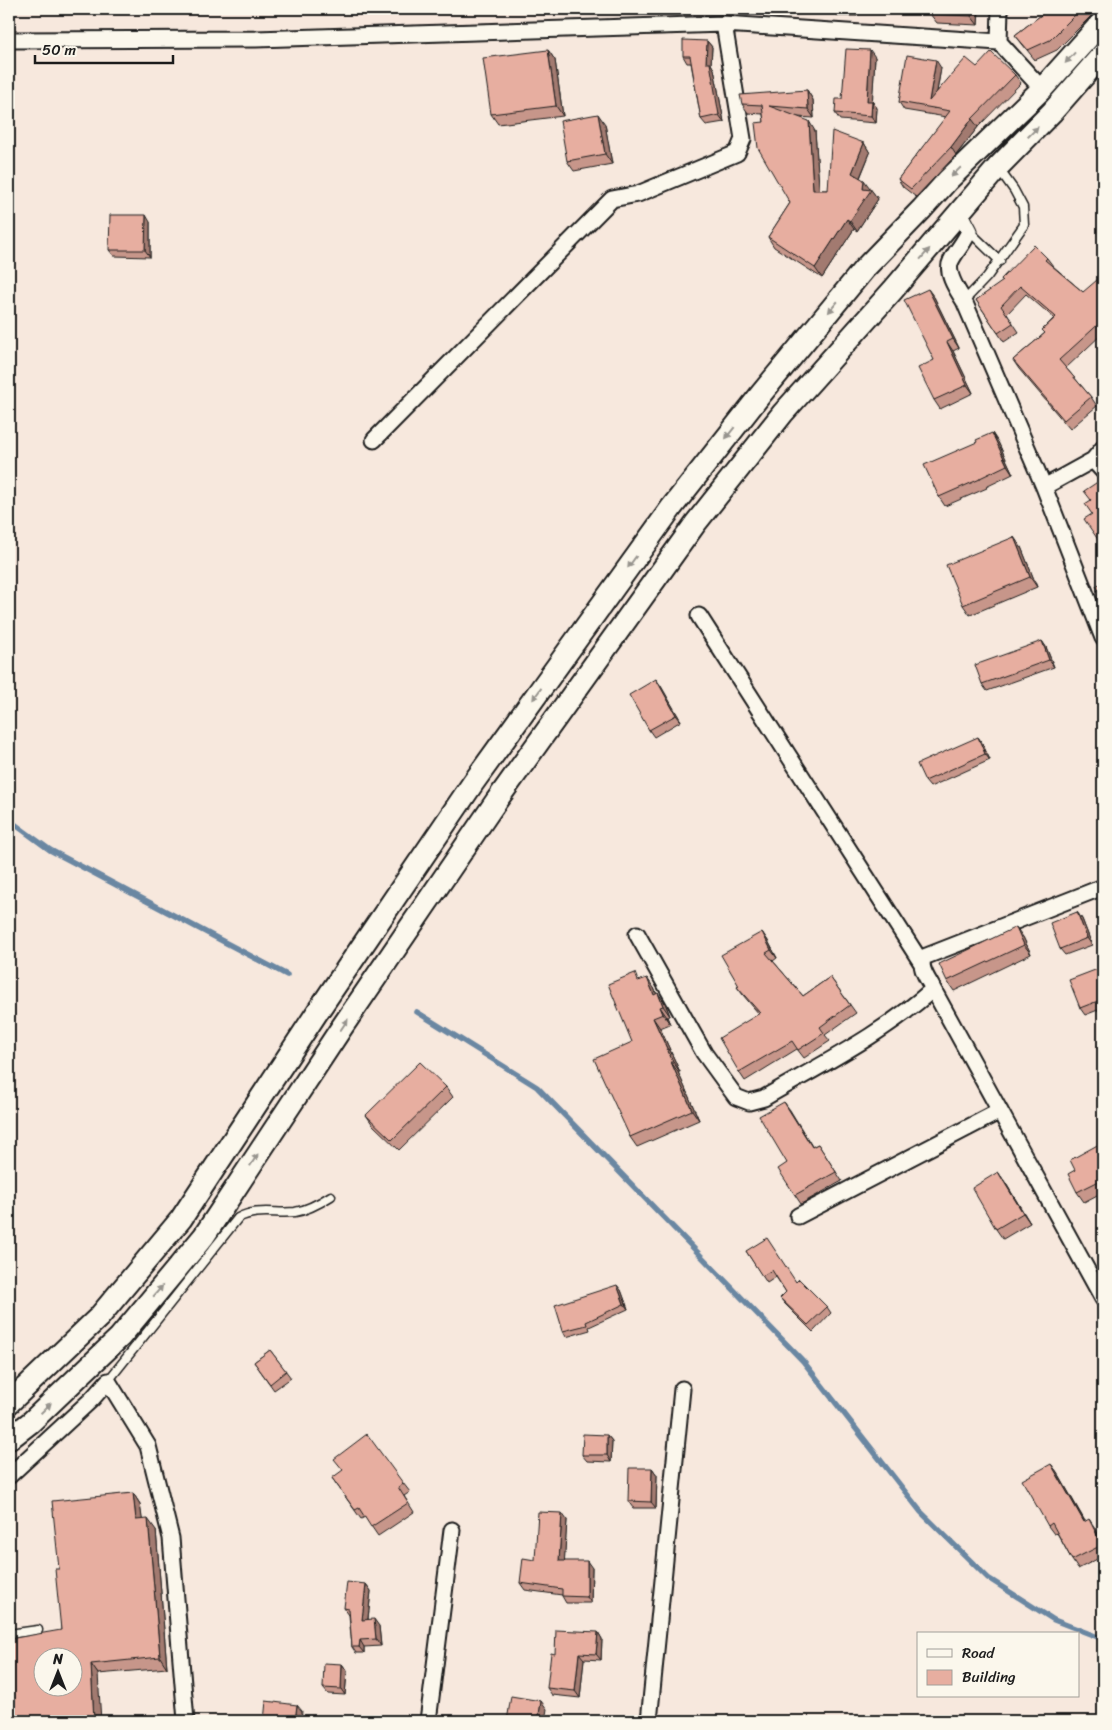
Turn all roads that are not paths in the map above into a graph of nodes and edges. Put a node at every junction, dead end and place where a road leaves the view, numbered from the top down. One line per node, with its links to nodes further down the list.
1 (1000, 9): 5 (street)
2 (1103, 21): 7 (main road, one-way to 7)
3 (724, 24): 4 (street); 5 (street); 12 (street)
4 (9, 40)
5 (999, 42): 7 (street)
6 (1103, 54): 8 (main road, one-way to 6)
7 (1042, 89): 29 (main road, one-way to 29)
8 (998, 168): 9 (main road); 10 (lane)
9 (964, 222): 10 (lane); 11 (street); 30 (main road, one-way to 9)
10 (1000, 261): 11 (lane)
11 (964, 301): 16 (street)
12 (374, 440)
13 (1103, 448): 14 (street)
14 (1093, 460): 15 (street); 16 (street)
15 (1103, 471)
16 (1044, 486): 18 (street)
17 (699, 616): 21 (street)
18 (1103, 638)
19 (1103, 887): 21 (street)
20 (637, 934): 22 (street)
21 (921, 962): 22 (street)
22 (933, 989): 23 (street)
23 (1000, 1111): 25 (street); 26 (street)
24 (331, 1196): 27 (lane)
25 (798, 1216)
26 (1103, 1299)
27 (108, 1381): 31 (street); 35 (street)
28 (682, 1389): 37 (street)
29 (9, 1403)
30 (9, 1439)
31 (9, 1476)
32 (452, 1530): 36 (street)
33 (38, 1630): 34 (lane)
34 (9, 1634)
35 (186, 1721)
36 (428, 1721)
37 (650, 1721)

